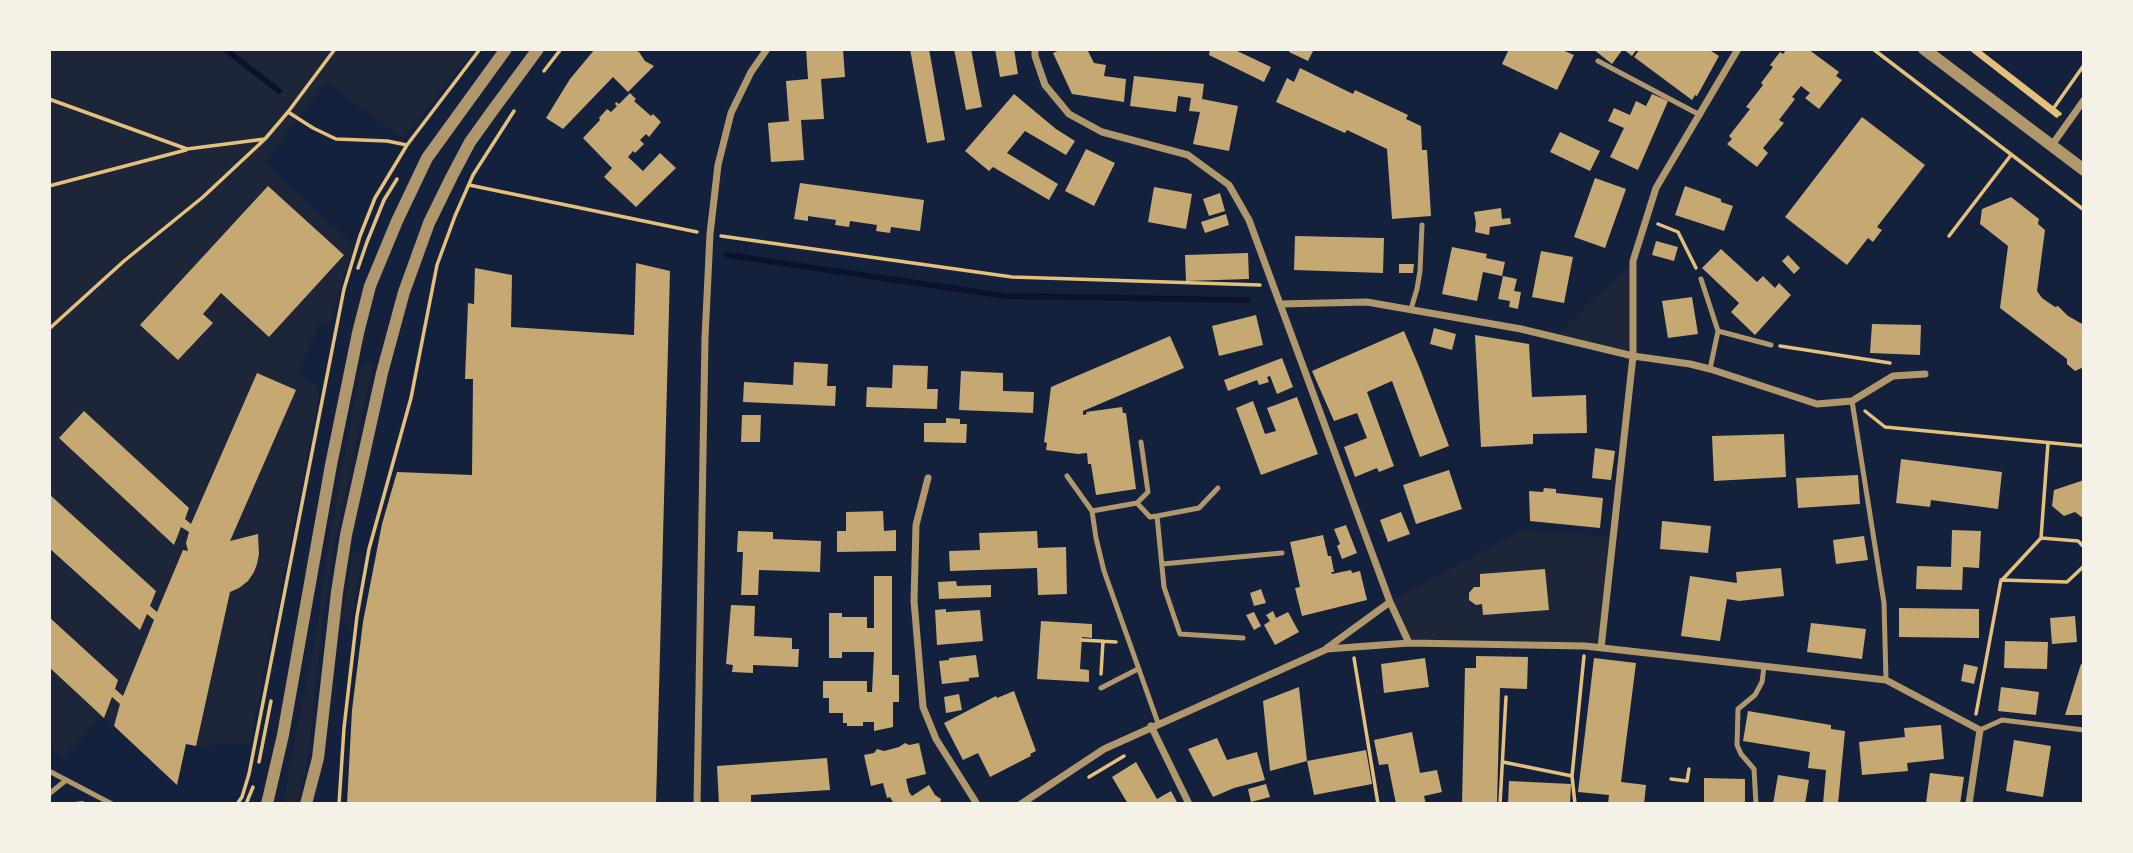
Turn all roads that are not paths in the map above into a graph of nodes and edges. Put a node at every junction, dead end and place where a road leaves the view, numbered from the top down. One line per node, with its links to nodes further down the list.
1 (506, 49): 47 (street)
2 (538, 49): 48 (street)
3 (767, 49): 49 (street)
4 (1035, 49): 14 (street)
5 (1738, 49): 9 (street)
6 (1924, 49): 10 (street)
7 (1598, 61): 9 (lane)
8 (2084, 100): 10 (street)
9 (1700, 115): 18 (street)
10 (2052, 145): 11 (street)
11 (2084, 170)
12 (1422, 225): 15 (lane)
13 (1701, 279): 16 (lane)
14 (1281, 304): 15 (street); 31 (street)
15 (1410, 309): 18 (street)
16 (1718, 331): 17 (lane); 19 (lane)
17 (1771, 345)
18 (1633, 356): 19 (street); 34 (street)
19 (1710, 369): 21 (street)
20 (1925, 374): 21 (street)
21 (1852, 401): 38 (lane)
22 (1141, 442): 26 (lane)
23 (1067, 476): 27 (lane)
24 (928, 478): 50 (street)
25 (1219, 488): 28 (lane)
26 (1137, 503): 27 (lane); 28 (lane)
27 (1092, 512): 37 (lane)
28 (1157, 516): 30 (lane)
29 (1282, 553): 30 (lane)
30 (1161, 564): 32 (lane)
31 (1390, 602): 33 (street); 35 (street)
32 (1243, 638)
33 (1409, 642): 34 (street); 35 (street)
34 (1601, 648): 36 (street)
35 (1327, 649): 40 (street)
36 (1764, 667): 38 (street); 53 (lane)
37 (1138, 669): 39 (lane); 40 (lane)
38 (1886, 680): 41 (street)
39 (1101, 688)
40 (1154, 725): 51 (street); 52 (street)
41 (1977, 729): 42 (lane); 54 (street)
42 (2084, 730)
43 (49, 771): 44 (lane)
44 (65, 780): 45 (lane); 46 (lane)
45 (49, 794)
46 (112, 804)
47 (267, 804)
48 (306, 804)
49 (697, 804)
50 (977, 804)
51 (1021, 804)
52 (1189, 804)
53 (1756, 804)
54 (1969, 804)

